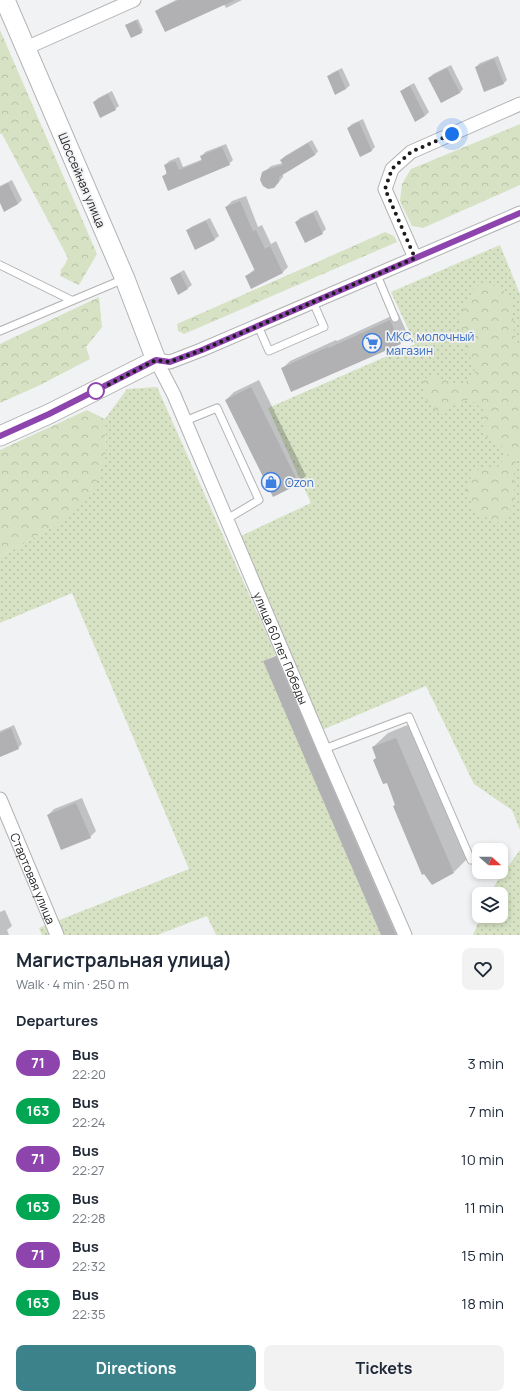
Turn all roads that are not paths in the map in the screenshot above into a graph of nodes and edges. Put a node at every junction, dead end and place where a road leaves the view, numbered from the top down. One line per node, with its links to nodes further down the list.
1 (5, 0): 3 (street, Шоссейная улица)
2 (134, 0): 3 (street)
3 (26, 48): 9 (street, Шоссейная улица)
4 (520, 104): 6 (street)
5 (520, 213): 6 (street)
6 (415, 258): 8 (street)
7 (0, 265): 10 (lane)
8 (377, 275): 11 (street); 12 (lane)
9 (125, 278): 10 (lane); 15 (street, Шоссейная улица)
10 (71, 300): 14 (lane)
11 (313, 302): 13 (street); 13 (lane)
12 (395, 318)
13 (258, 326): 15 (street)
14 (0, 331)
15 (156, 360): 16 (street, улица 60 лет Победы); 17 (street)
16 (185, 421): 18 (street, улица 60 лет Победы); 18 (lane)
17 (0, 436)
18 (227, 519): 19 (street, улица 60 лет Победы)
19 (324, 749): 21 (lane); 23 (street, улица 60 лет Победы)
20 (0, 799): 22 (street, Стартовая улица)
21 (471, 860)
22 (57, 935)
23 (405, 935)

